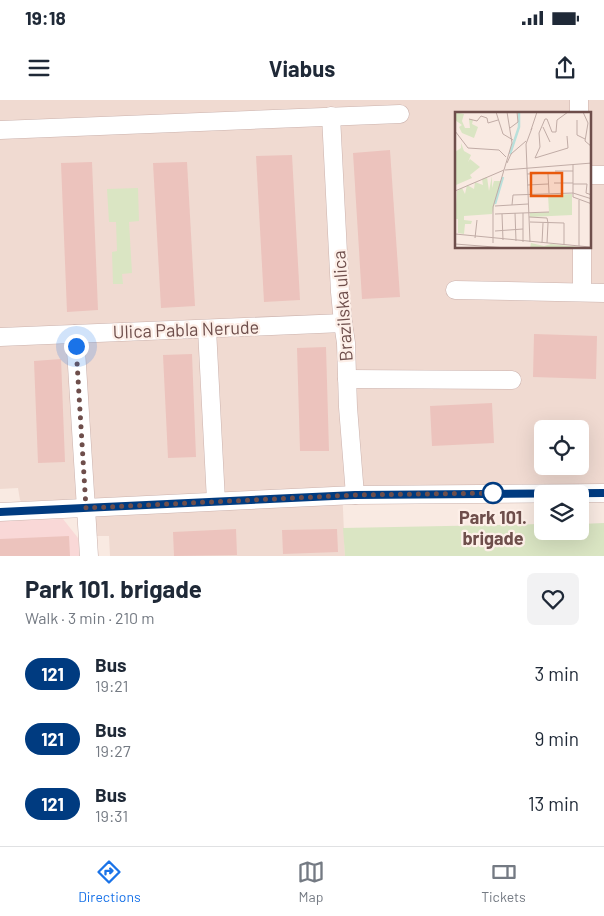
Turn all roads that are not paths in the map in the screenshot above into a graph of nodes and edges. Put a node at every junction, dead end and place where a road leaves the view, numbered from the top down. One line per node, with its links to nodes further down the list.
1 (400, 114): 2 (street)
2 (331, 116): 3 (street); 8 (street, Brazilska ulica)
3 (0, 130)
4 (582, 249): 6 (street)
5 (455, 290): 6 (street)
6 (582, 292): 7 (street)
7 (604, 293)
8 (343, 323): 9 (street, Ulica Pabla Nerude); 12 (street, Brazilska ulica)
9 (207, 329): 10 (street, Ulica Pabla Nerude); 16 (street)
10 (75, 334): 11 (street, Ulica Pabla Nerude); 17 (street)
11 (0, 337)
12 (347, 379): 13 (street); 15 (street, Brazilska ulica)
13 (512, 380)
14 (604, 493): 15 (street)
15 (355, 495): 16 (street)
16 (216, 501): 17 (street)
17 (86, 508): 18 (street); 19 (street)
18 (0, 512)
19 (89, 556)

